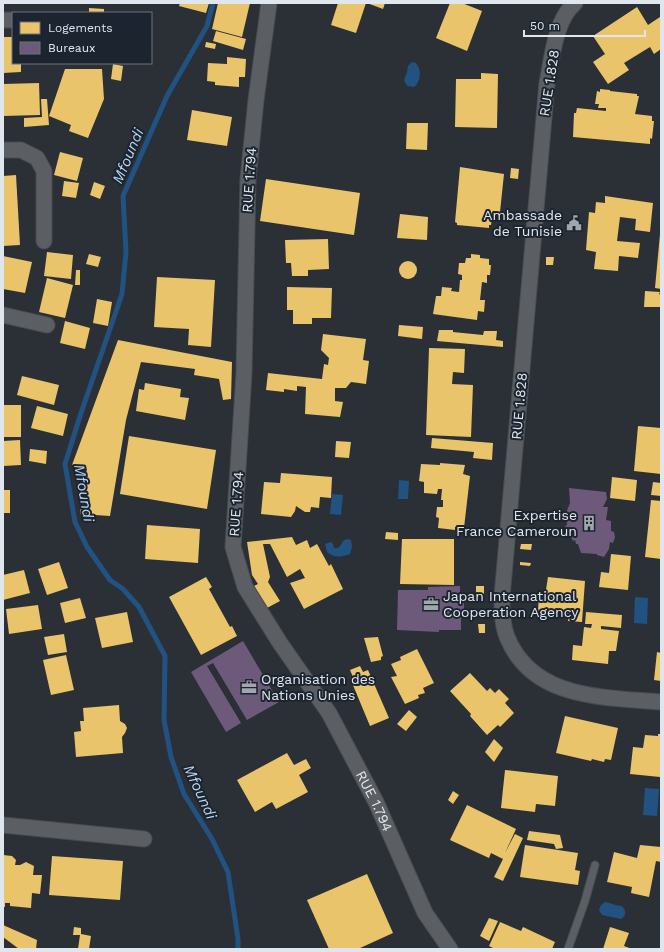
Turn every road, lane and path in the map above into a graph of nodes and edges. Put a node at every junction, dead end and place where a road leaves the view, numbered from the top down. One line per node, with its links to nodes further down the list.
1 (269, 3): 11 (street, RUE 1.794)
2 (575, 3): 7 (street, RUE 1.828)
3 (3, 150): 4 (street)
4 (44, 242)
5 (3, 315): 6 (street)
6 (48, 325)
7 (661, 702)
8 (3, 826): 9 (street)
9 (144, 839)
10 (595, 865): 12 (lane)
11 (450, 949)
12 (568, 949)

